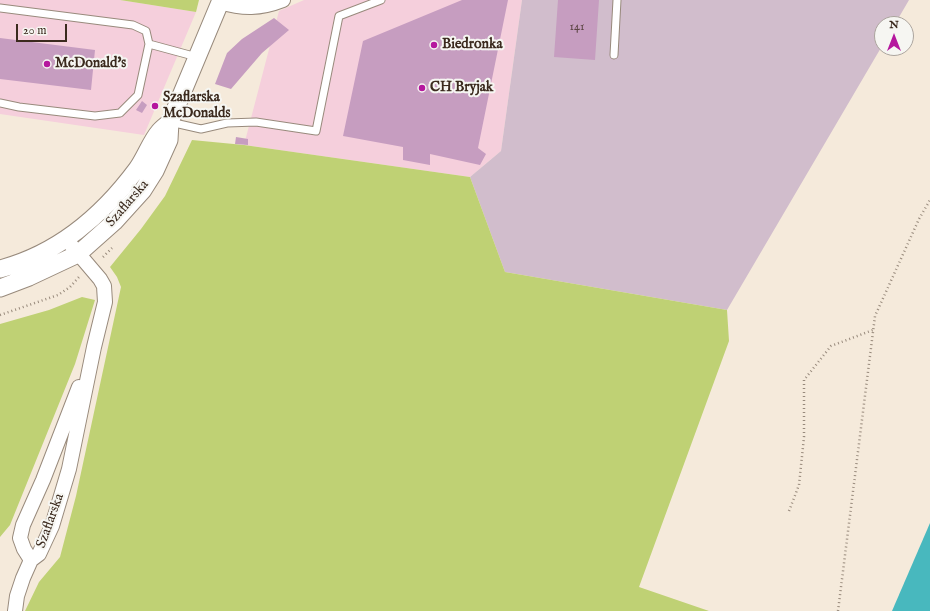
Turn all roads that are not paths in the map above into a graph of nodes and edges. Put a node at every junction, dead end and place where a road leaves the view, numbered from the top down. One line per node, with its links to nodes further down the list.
1 (283, 0): 4 (street, Szaflarska)
2 (381, 0): 10 (lane)
3 (617, 0): 7 (lane)
4 (220, 1): 8 (street, Szaflarska)
5 (0, 8): 6 (lane)
6 (149, 44): 8 (lane); 9 (lane)
7 (614, 55)
8 (197, 58): 10 (street, Szaflarska)
9 (0, 103)
10 (170, 122): 11 (street, Szaflarska); 12 (street, Szaflarska)
11 (66, 239): 12 (street, Szaflarska); 13 (street, Szaflarska)
12 (78, 254): 14 (street, Szaflarska); 15 (street, Szaflarska)
13 (0, 269)
14 (0, 288)
15 (94, 347): 16 (street, Szaflarska); 16 (street, Szaflarska)
16 (31, 560): 17 (street)
17 (15, 611)

